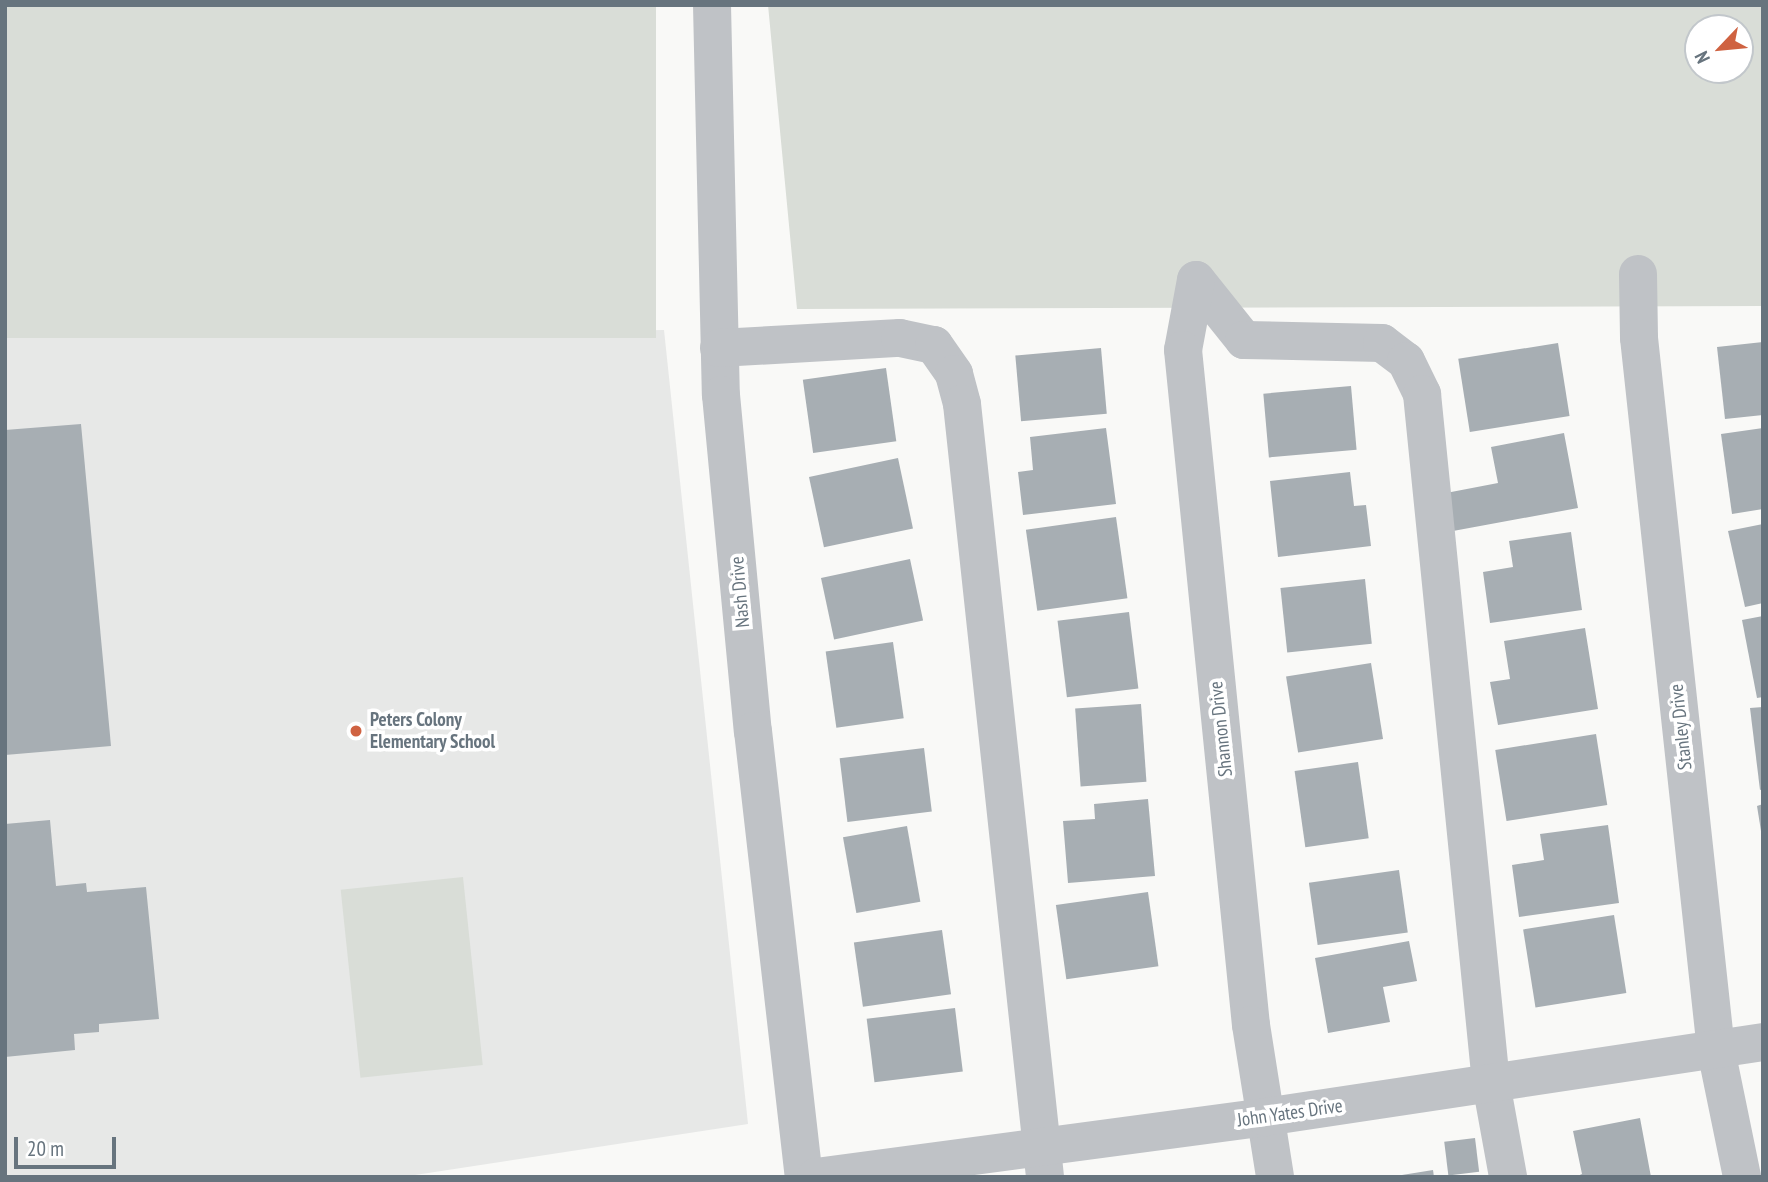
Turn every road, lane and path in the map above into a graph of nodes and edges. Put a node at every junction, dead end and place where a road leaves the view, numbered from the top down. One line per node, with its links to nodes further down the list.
1 (712, 5): 3 (street, Nash Drive)
2 (1637, 274): 5 (street, Stanley Drive)
3 (719, 348): 8 (street); 9 (street, Nash Drive)
4 (1763, 1042): 5 (street, John Yates Drive)
5 (1716, 1050): 6 (street, John Yates Drive); 13 (street, Stanley Drive)
6 (1491, 1083): 7 (street, John Yates Drive); 7 (street, Shannon Drive); 12 (street)
7 (1265, 1117): 8 (street, John Yates Drive); 11 (street, Shannon Drive)
8 (1042, 1161): 10 (street, John Yates Drive)
9 (804, 1177)
10 (816, 1177)
11 (1275, 1177)
12 (1508, 1177)
13 (1742, 1177)

